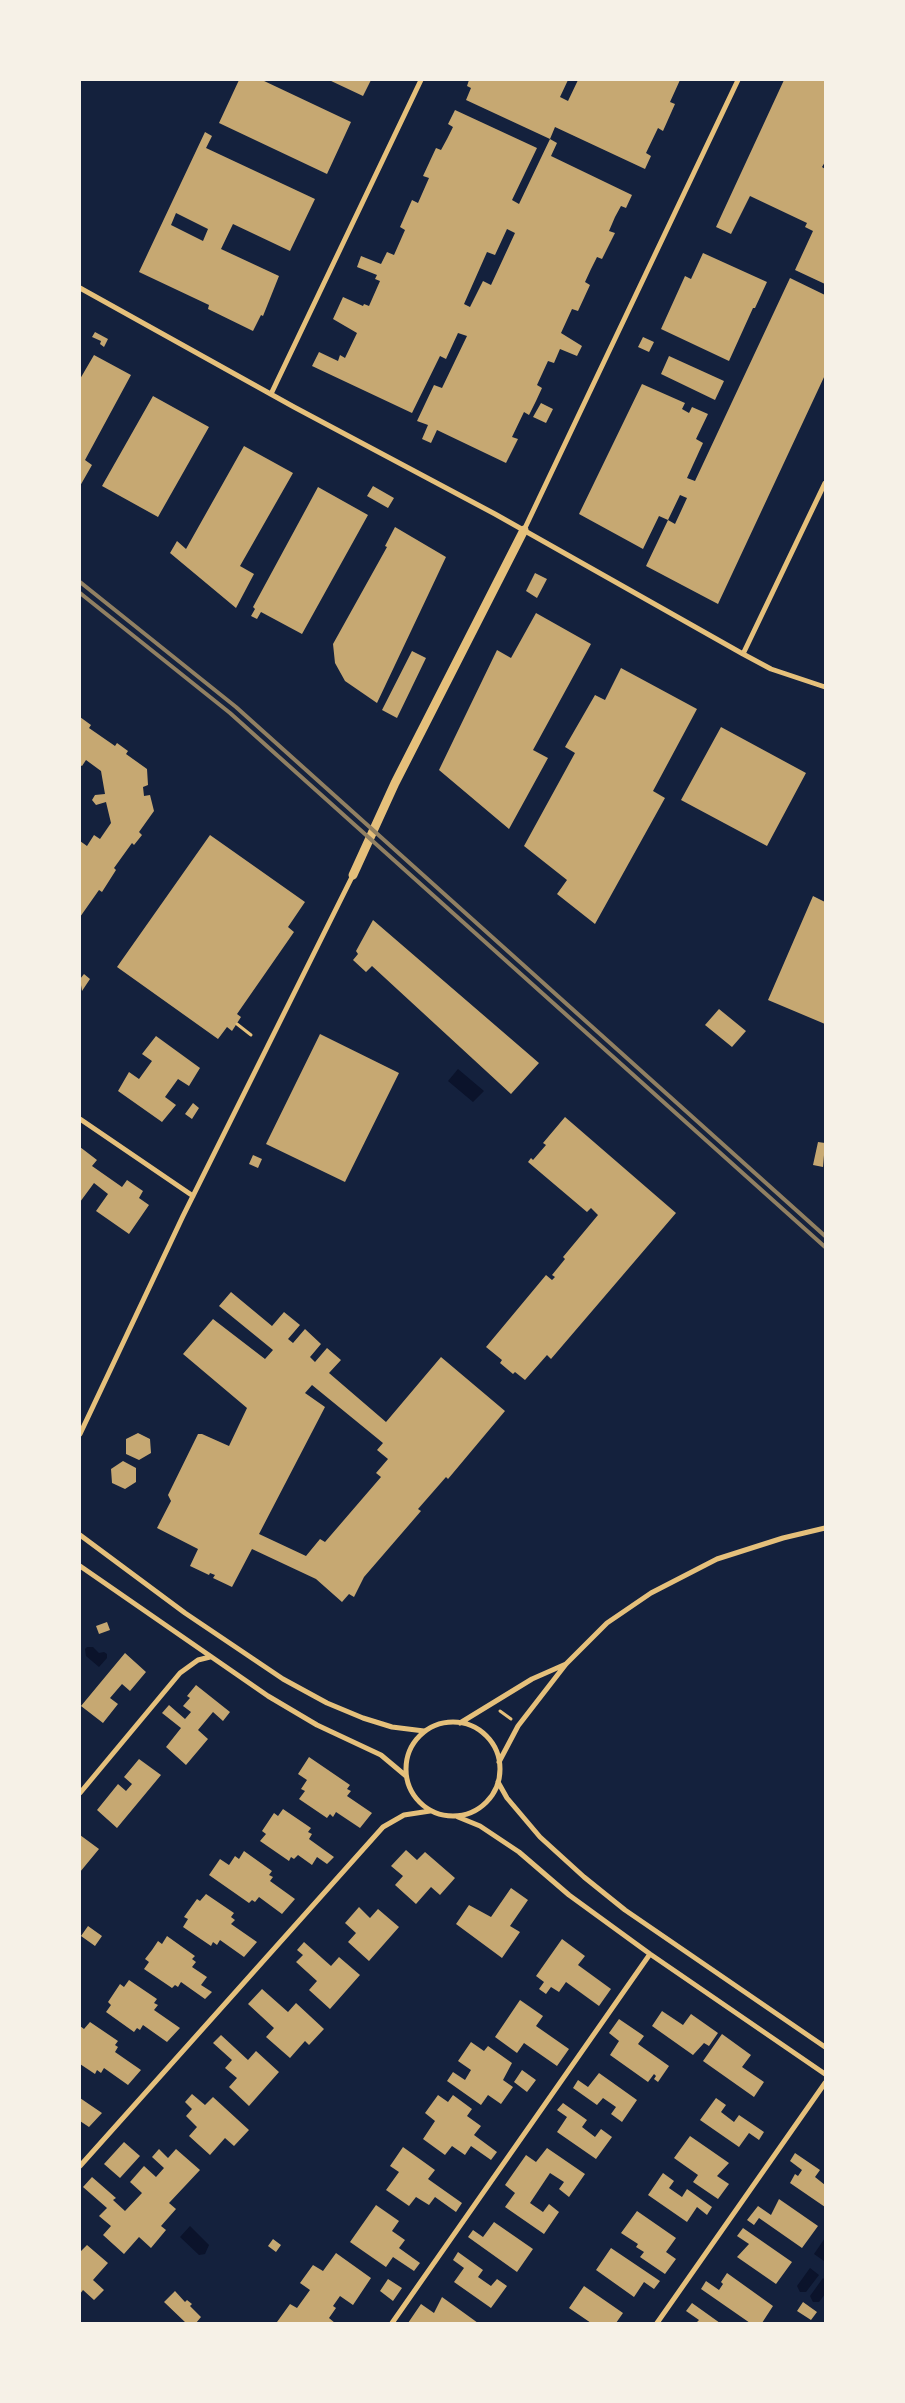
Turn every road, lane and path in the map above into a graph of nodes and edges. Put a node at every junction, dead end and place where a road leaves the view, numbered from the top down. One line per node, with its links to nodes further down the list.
1 (421, 80): 4 (street)
2 (738, 80): 6 (street)
3 (80, 288): 4 (street)
4 (271, 394): 6 (street)
5 (825, 483): 7 (street)
6 (524, 530): 7 (street); 9 (street)
7 (743, 654): 8 (street)
8 (825, 687)
9 (354, 875): 13 (street)
10 (236, 1024): 11 (path)
11 (251, 1035)
12 (80, 1118): 13 (street)
13 (192, 1196): 14 (street)
14 (80, 1434)
15 (825, 1528): 19 (street)
16 (80, 1535): 23 (street)
17 (80, 1566): 18 (street)
18 (210, 1657): 25 (street); 27 (street)
19 (566, 1664): 22 (street); 24 (street)
20 (498, 1709): 21 (path)
21 (512, 1719)
22 (460, 1723): 23 (street); 24 (street)
23 (424, 1731): 25 (street)
24 (500, 1762): 26 (street)
25 (406, 1776): 28 (street)
26 (498, 1782): 29 (street); 31 (street)
27 (80, 1793)
28 (430, 1811): 29 (street); 34 (street)
29 (458, 1816): 30 (street)
30 (650, 1954): 32 (street); 35 (street)
31 (825, 2047)
32 (825, 2074)
33 (825, 2083): 36 (street)
34 (80, 2166)
35 (392, 2323)
36 (657, 2323)

